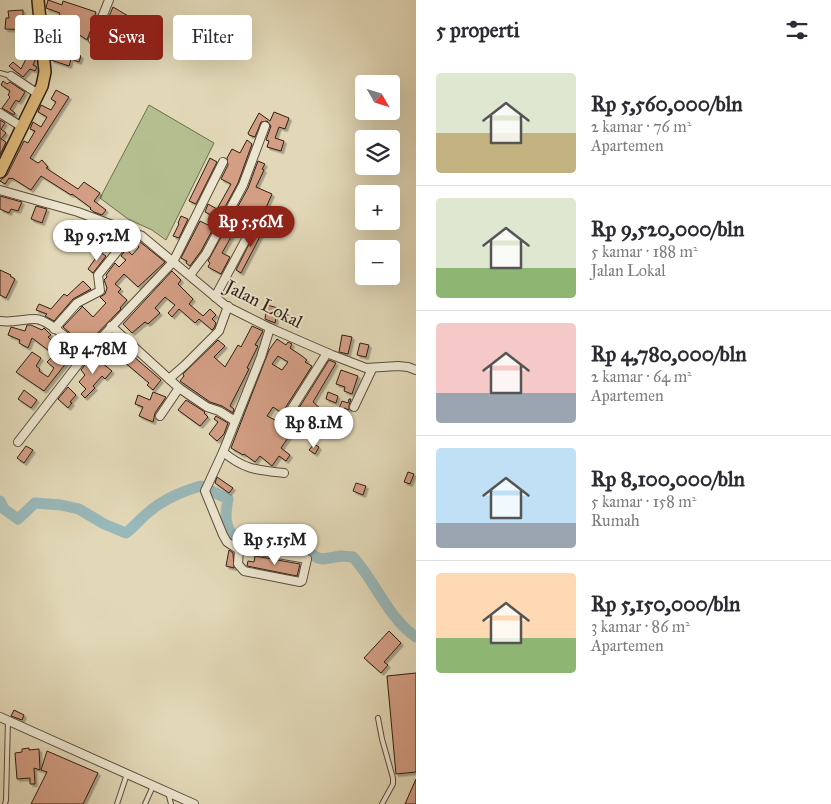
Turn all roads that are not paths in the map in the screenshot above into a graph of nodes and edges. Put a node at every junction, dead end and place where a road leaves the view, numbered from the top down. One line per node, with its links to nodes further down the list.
1 (38, 0): 6 (main road)
2 (109, 0): 3 (street)
3 (103, 15)
4 (0, 73): 5 (lane)
5 (11, 76): 6 (street)
6 (38, 94): 9 (main road)
7 (0, 112): 9 (street)
8 (265, 126): 16 (street)
9 (22, 127): 11 (main road)
10 (223, 162): 15 (street)
11 (0, 172)
12 (0, 190): 14 (street, Jalan Lokal)
13 (256, 214): 17 (street)
14 (134, 232): 15 (street, Jalan Lokal); 22 (street)
15 (173, 262): 16 (street, Jalan Lokal); 20 (street)
16 (190, 275): 17 (street, Jalan Lokal)
17 (215, 297): 18 (street, Jalan Lokal)
18 (228, 306): 21 (street, Jalan Lokal); 27 (street)
19 (0, 321): 22 (street)
20 (111, 326): 24 (street); 27 (street)
21 (270, 328): 23 (street, Jalan Lokal); 31 (street)
22 (54, 329): 24 (street)
23 (327, 353): 25 (street, Jalan Lokal); 32 (street)
24 (86, 354): 33 (street)
25 (372, 369): 26 (street, Jalan Lokal); 29 (street)
26 (416, 370)
27 (169, 379): 28 (street)
28 (179, 388): 30 (street); 31 (street)
29 (354, 407)
30 (160, 416)
31 (235, 421): 34 (street)
32 (284, 421)
33 (18, 442)
34 (223, 452): 35 (street); 36 (street)
35 (284, 473)
36 (239, 550): 36 (street)
37 (0, 717): 39 (street)
38 (378, 718): 48 (lane)
39 (8, 720): 40 (street); 43 (lane)
40 (127, 774): 41 (street); 44 (lane)
41 (153, 786): 42 (street); 45 (lane)
42 (168, 792): 46 (lane); 47 (street)
43 (5, 804)
44 (117, 804)
45 (145, 804)
46 (171, 804)
47 (194, 804)
48 (382, 804)

